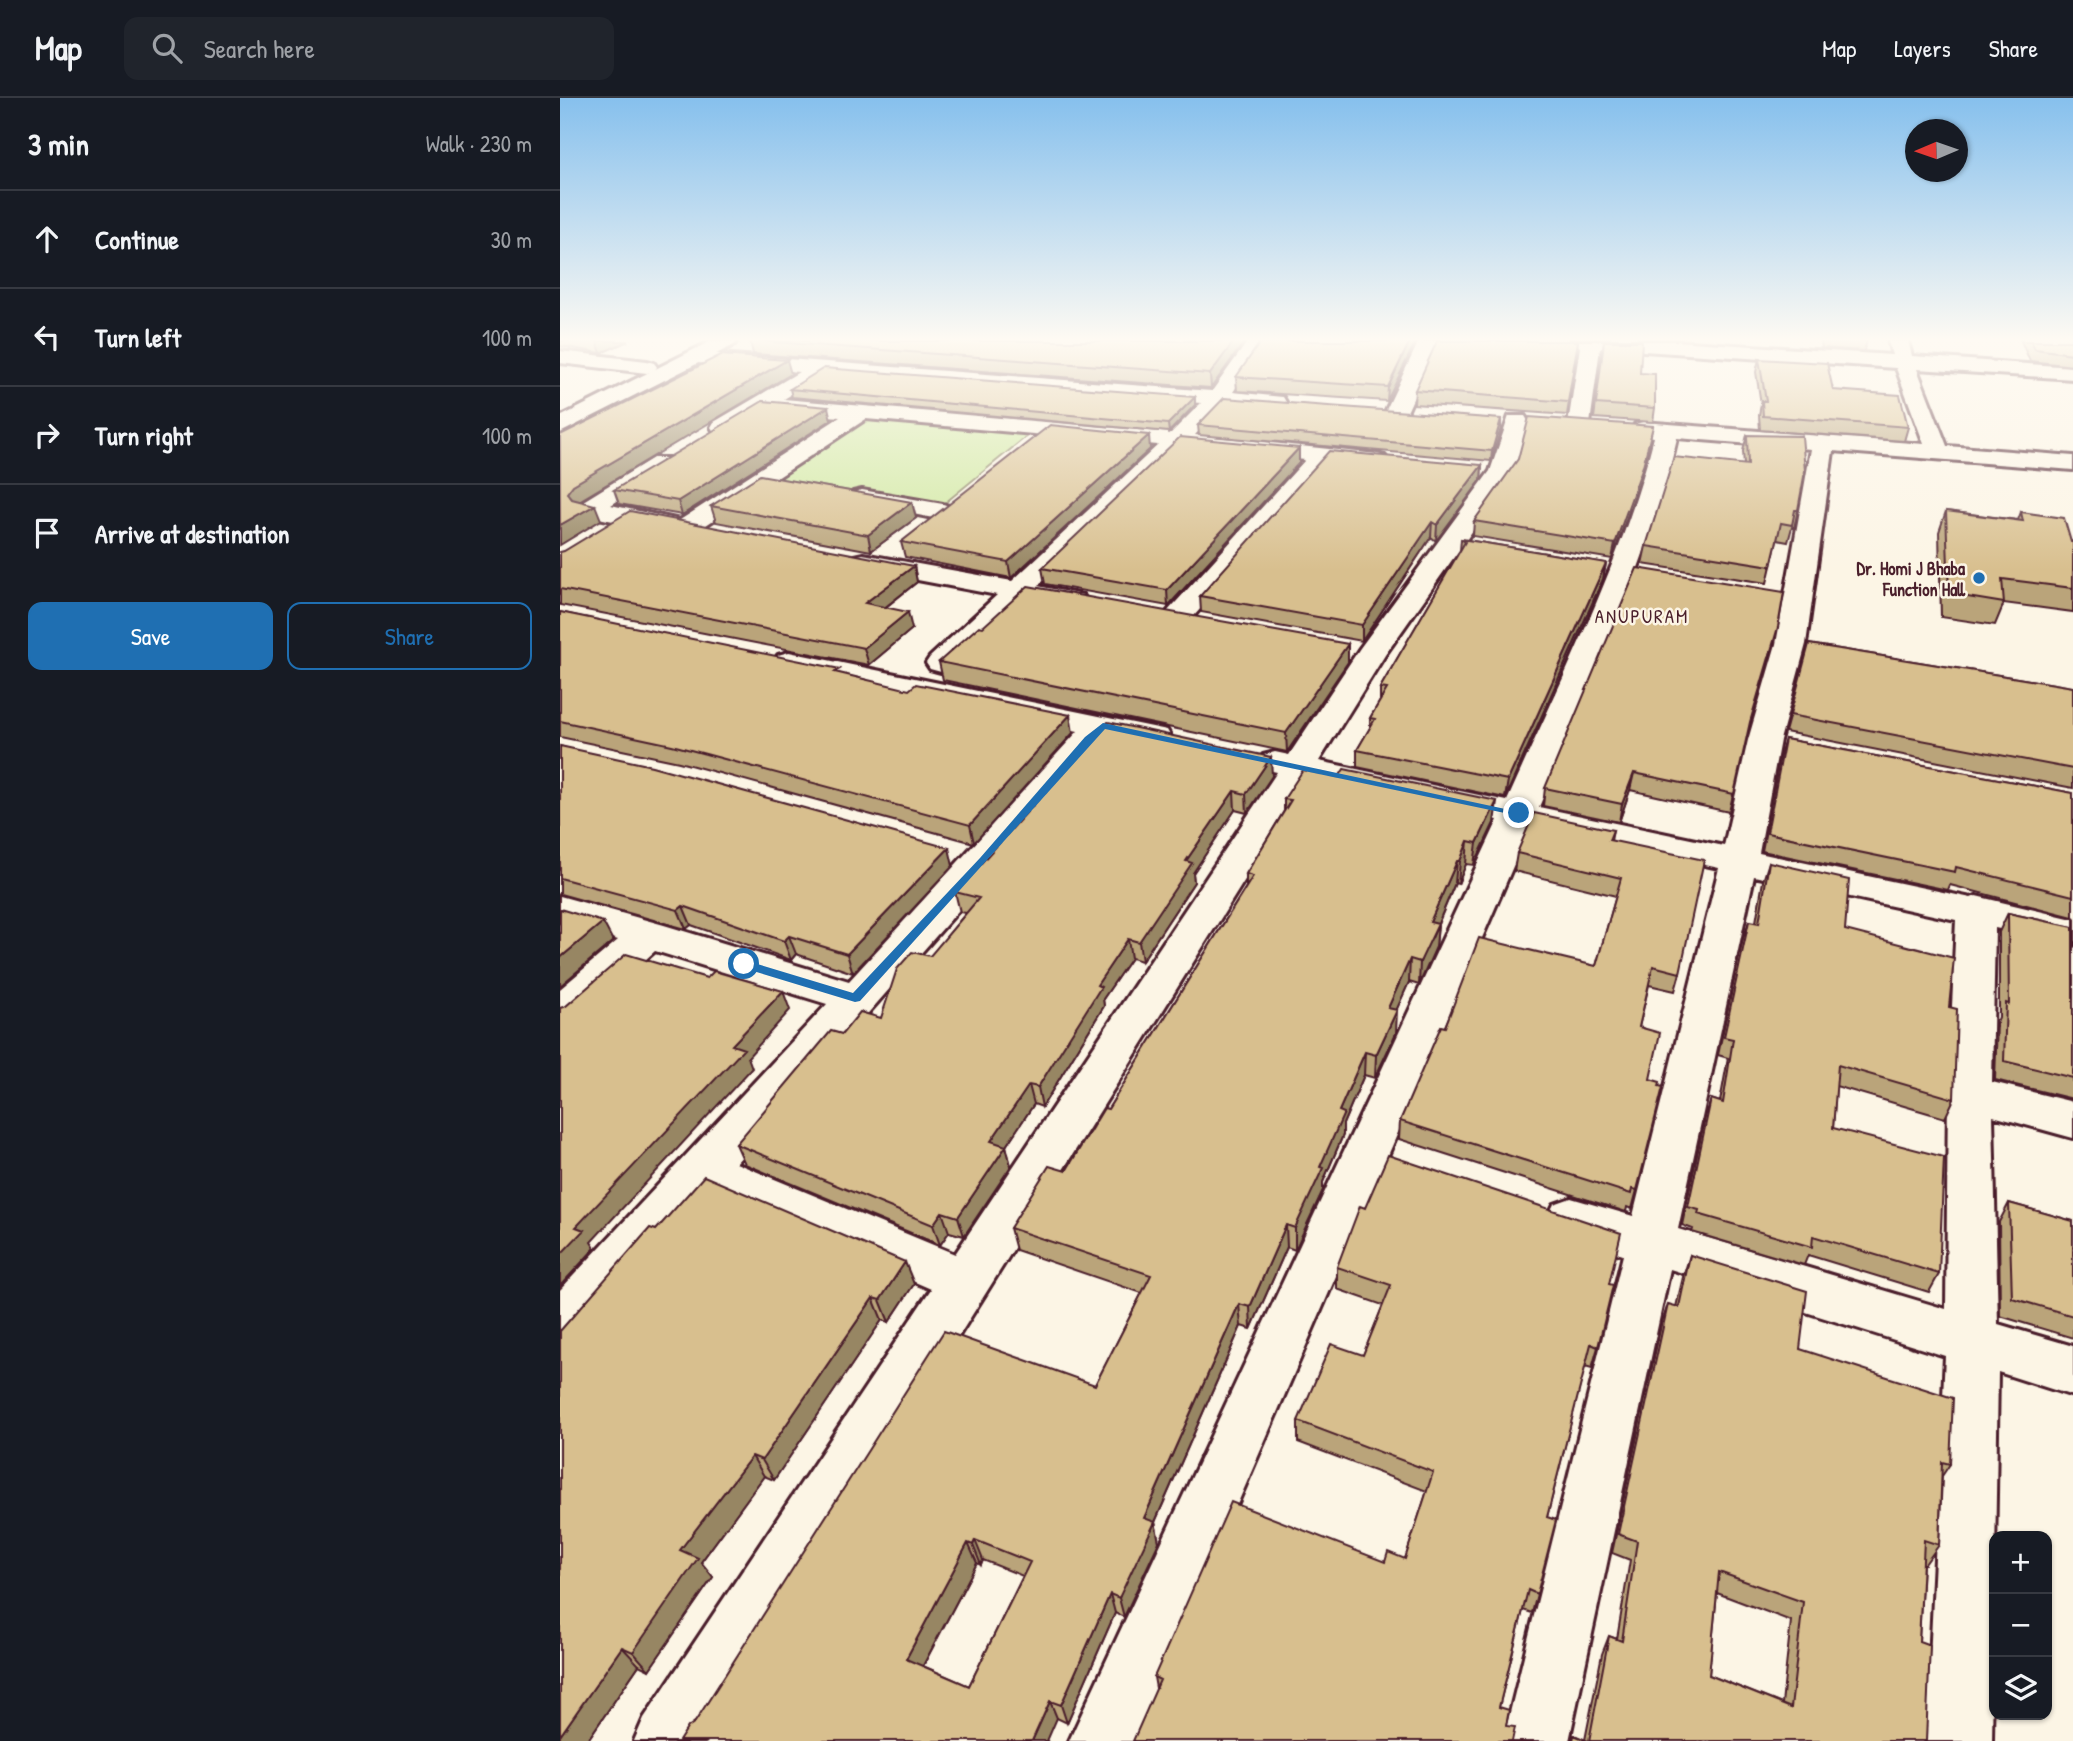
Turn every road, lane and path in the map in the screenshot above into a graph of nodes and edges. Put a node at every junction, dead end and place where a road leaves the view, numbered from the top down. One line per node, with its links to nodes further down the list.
1 (739, 418): 22 (street)
2 (853, 418): 17 (street)
3 (905, 418): 8 (street)
4 (1199, 418): 10 (street)
5 (1580, 418): 7 (street)
6 (1925, 418): 13 (street)
7 (1579, 424): 9 (street); 38 (street)
8 (1047, 429): 10 (street); 12 (street)
9 (1667, 430): 11 (street); 39 (street)
10 (1177, 440): 14 (street); 30 (street)
11 (1823, 444): 13 (street); 42 (street)
12 (1016, 454)
13 (1939, 454): 16 (street)
14 (1322, 456): 15 (street); 32 (street)
15 (1405, 463)
16 (2073, 463)
17 (760, 479): 18 (street); 23 (street)
18 (799, 486)
19 (838, 493): 21 (street)
20 (964, 495): 21 (street)
21 (943, 512): 24 (street)
22 (629, 517): 23 (street); 26 (street)
23 (685, 528): 25 (street)
24 (921, 529)
25 (723, 535)
26 (594, 538)
27 (899, 547): 29 (street)
28 (839, 557): 29 (street)
29 (877, 564): 30 (street)
30 (1016, 590): 31 (street); 34 (street)
31 (1096, 605)
32 (1176, 619)
33 (766, 657): 34 (street)
34 (916, 687): 35 (street)
35 (1103, 726): 36 (street); 41 (street)
36 (1181, 742)
37 (1246, 756): 38 (street)
38 (1298, 767): 39 (street); 54 (street)
39 (1519, 813): 42 (street); 59 (street)
40 (944, 849): 41 (street)
41 (983, 860): 47 (street)
42 (1739, 860): 44 (street); 53 (street)
43 (560, 909): 46 (street)
44 (1976, 909): 45 (street); 49 (street)
45 (2073, 932)
46 (650, 934): 47 (street); 48 (street)
47 (855, 998): 51 (street)
48 (560, 1012)
49 (1970, 1093): 50 (street); 56 (street)
50 (2073, 1120)
51 (702, 1169): 54 (street); 55 (street)
52 (1534, 1205): 53 (street)
53 (1649, 1243): 56 (street); 60 (street)
54 (965, 1281): 58 (street)
55 (560, 1326)
56 (1972, 1339): 57 (street); 61 (street)
57 (2073, 1370)
58 (667, 1741)
59 (1102, 1741)
60 (1536, 1741)
61 (1959, 1741)

